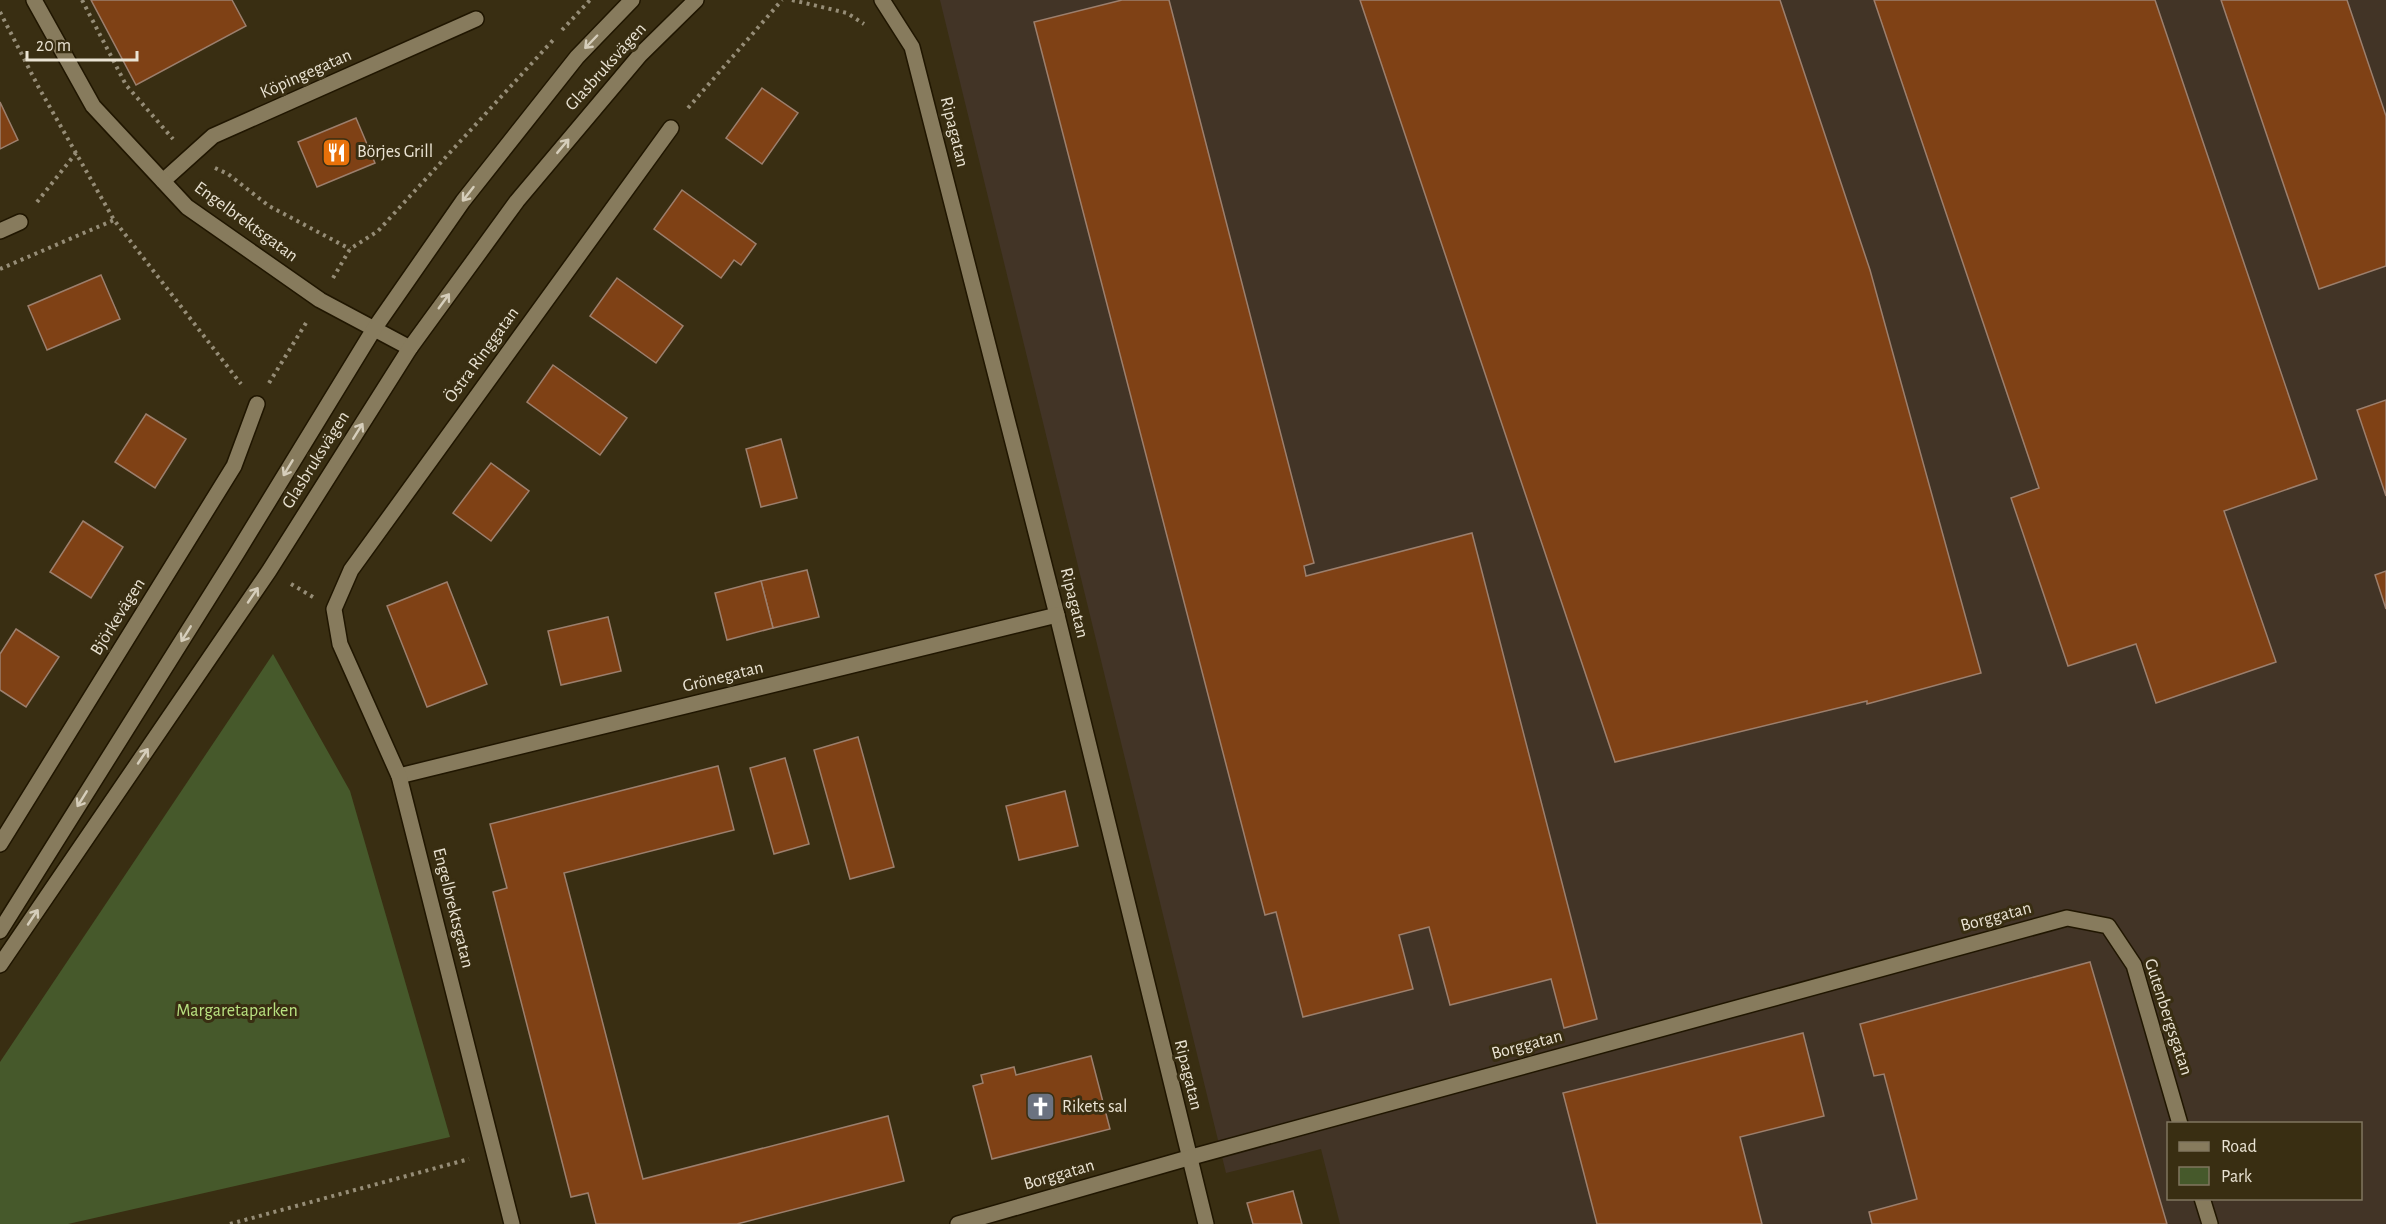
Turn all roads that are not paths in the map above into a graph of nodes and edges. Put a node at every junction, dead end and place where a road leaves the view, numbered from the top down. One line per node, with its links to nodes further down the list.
1 (34, 0): 7 (street, Engelbrektsgatan)
2 (632, 0): 10 (street, Glasbruksvägen, one-way to 10)
3 (696, 0): 11 (street, Glasbruksvägen, one-way to 3)
4 (882, 0): 14 (street, Ripagatan)
5 (476, 19): 7 (street, Köpingegatan)
6 (671, 128): 13 (street, Östra Ringgatan)
7 (163, 181): 10 (street, Engelbrektsgatan)
8 (20, 222): 9 (street)
9 (0, 231)
10 (374, 329): 11 (street, Engelbrektsgatan); 18 (street, Glasbruksvägen, one-way to 18)
11 (410, 348): 19 (street, Glasbruksvägen, one-way to 11)
12 (257, 404): 16 (street, Björkevägen)
13 (334, 609): 15 (street, Engelbrektsgatan)
14 (1057, 615): 15 (street, Grönegatan); 21 (street, Ripagatan)
15 (399, 776): 23 (street, Engelbrektsgatan)
16 (0, 844)
17 (2108, 926): 20 (street, Gutenbergsgatan); 21 (street, Borggatan)
18 (0, 930)
19 (0, 965)
20 (2179, 1122)
21 (1188, 1158): 24 (street, Borggatan); 25 (street, Ripagatan)
22 (2203, 1200): 26 (street)
23 (512, 1224)
24 (958, 1224)
25 (1206, 1224)
26 (2210, 1224)

